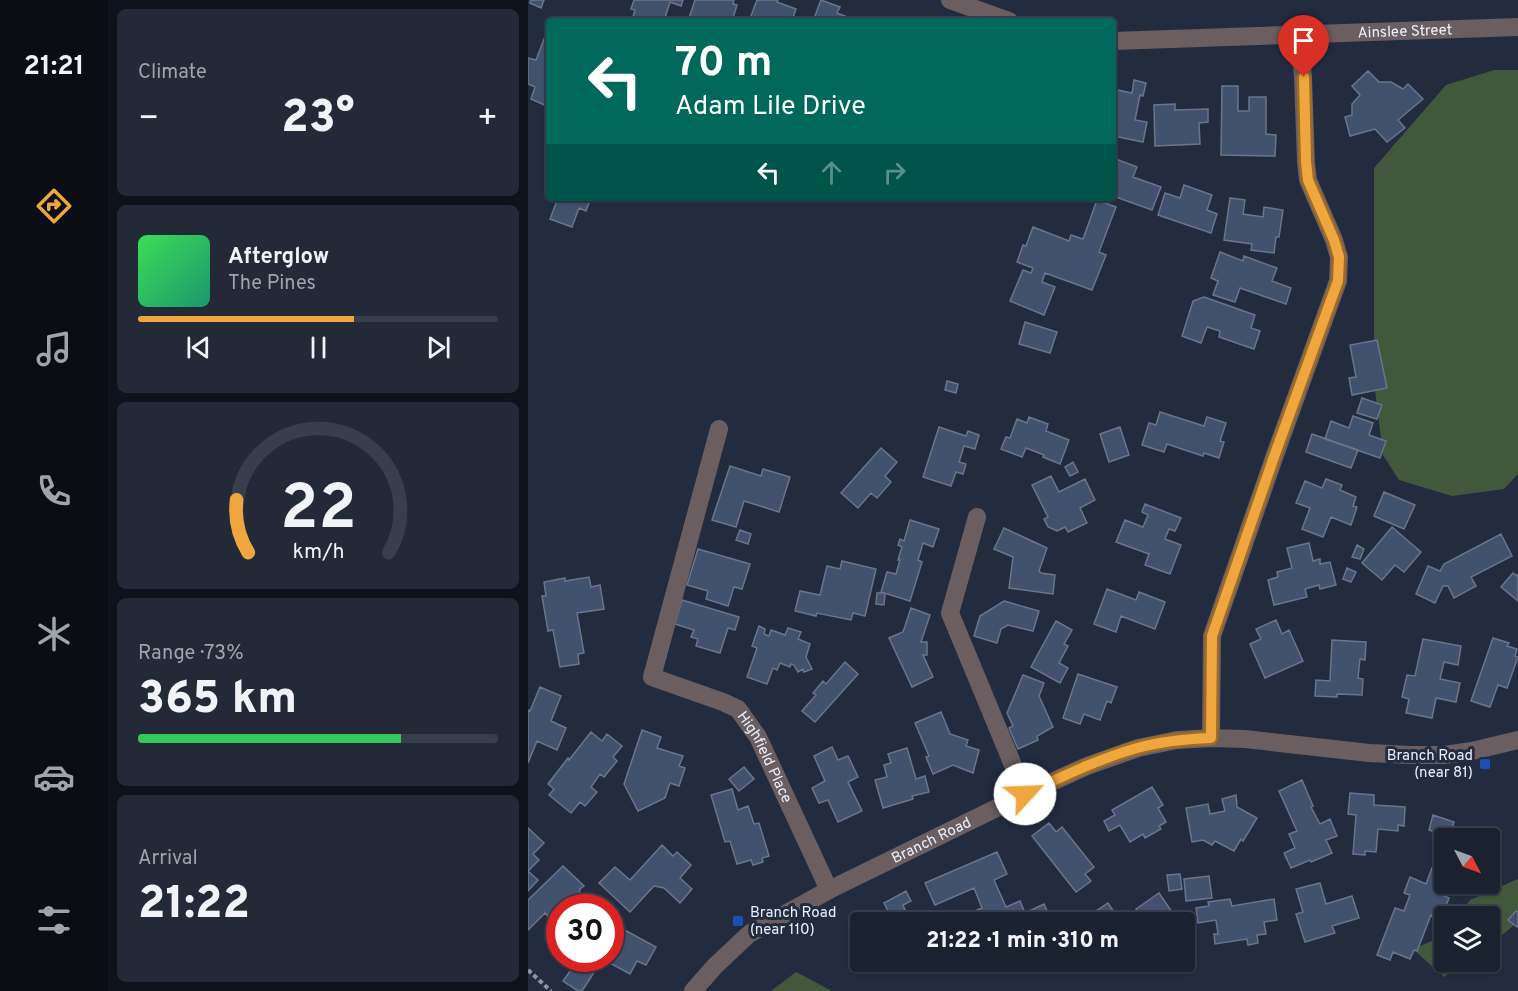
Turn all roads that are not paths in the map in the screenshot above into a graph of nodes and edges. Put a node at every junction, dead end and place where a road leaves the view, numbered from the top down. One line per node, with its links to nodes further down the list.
1 (950, 0): 2 (street)
2 (1001, 18)
3 (1518, 27): 4 (street, Ainslee Street)
4 (1299, 34): 5 (street, Ainslee Street); 8 (street)
5 (1116, 41)
6 (719, 429): 11 (street, Highfield Place)
7 (977, 517): 10 (street)
8 (1211, 738): 9 (street, Branch Road); 10 (street, Branch Road)
9 (1518, 740)
10 (1025, 794): 11 (street, Branch Road)
11 (829, 890): 12 (street, Branch Road)
12 (693, 991)

